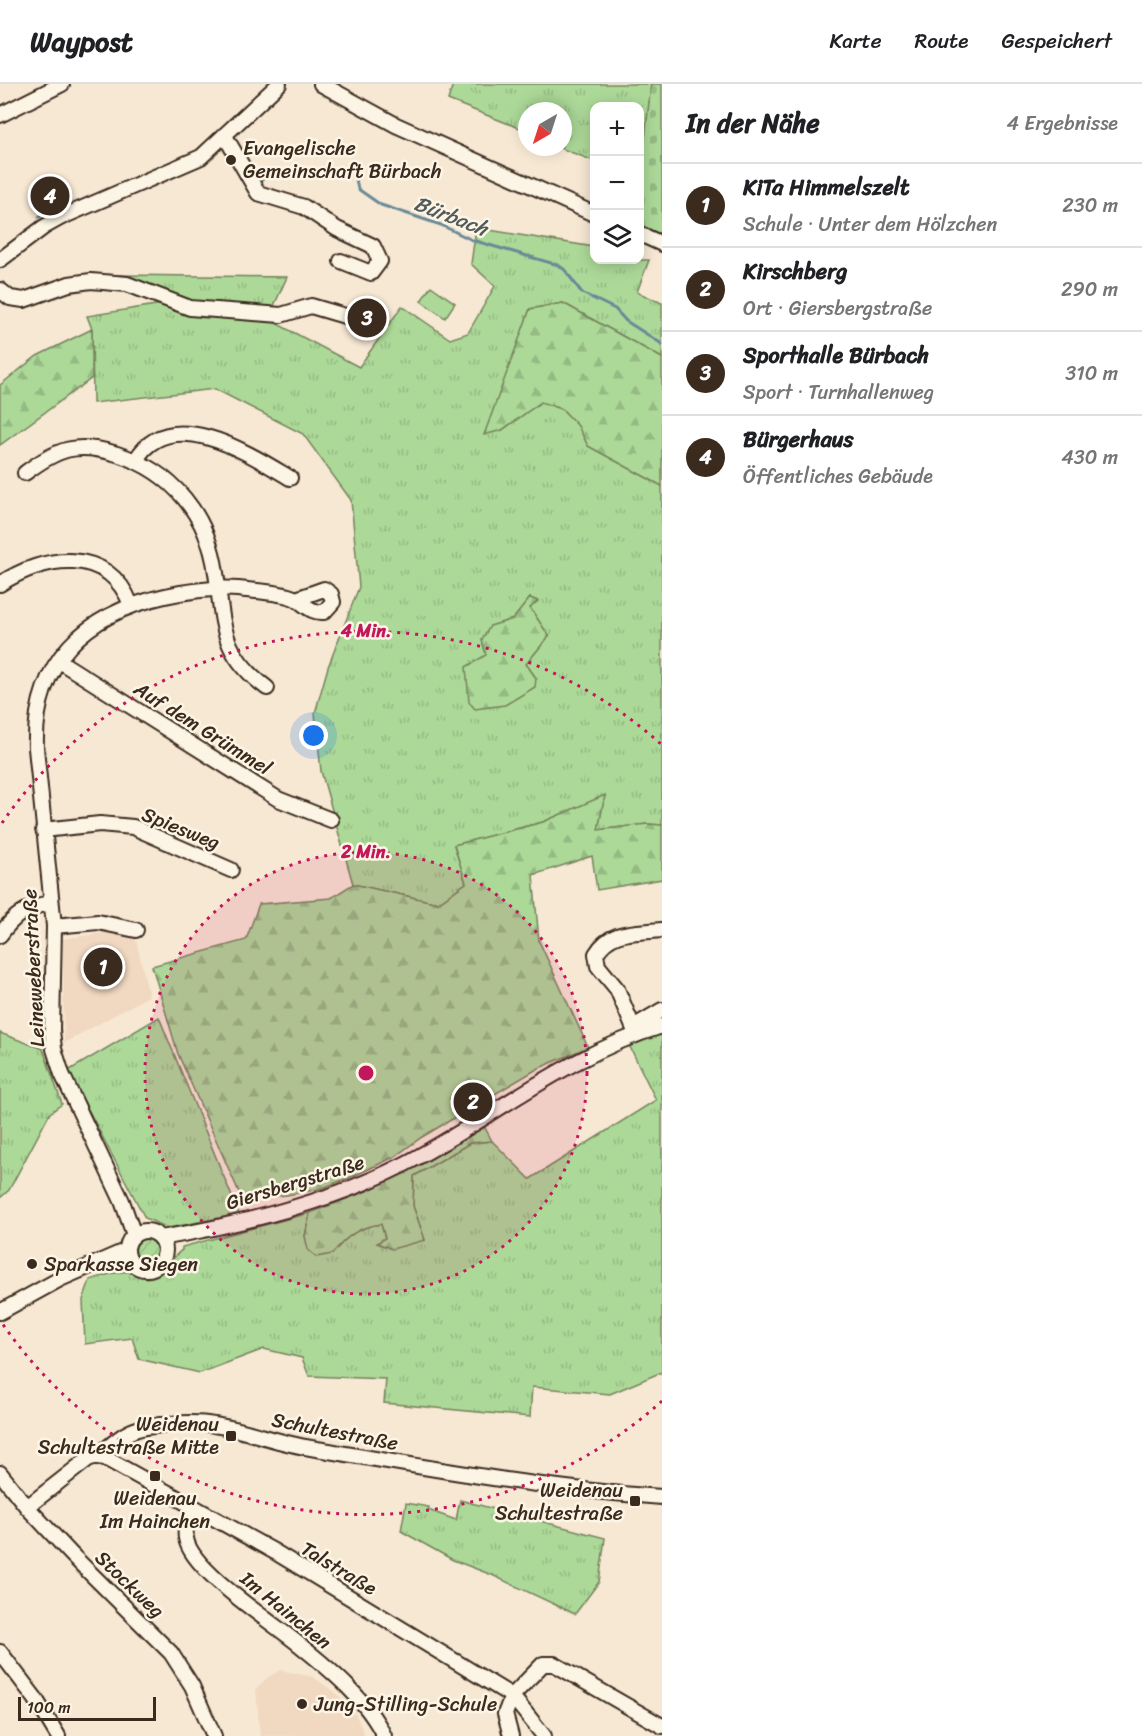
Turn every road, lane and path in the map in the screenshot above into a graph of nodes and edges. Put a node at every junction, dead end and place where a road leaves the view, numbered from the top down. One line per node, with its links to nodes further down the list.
1 (62, 84): 4 (street)
2 (279, 84): 5 (street)
3 (321, 84): 6 (street)
4 (0, 115)
5 (225, 136): 7 (street); 11 (street)
6 (590, 212)
7 (62, 217): 10 (street); 12 (street)
8 (644, 236): 9 (street)
9 (662, 244)
10 (0, 260)
11 (341, 261)
12 (0, 267)
13 (0, 290): 14 (street)
14 (345, 316)
15 (136, 460): 16 (street); 17 (street); 19 (street)
16 (25, 473)
17 (290, 477)
18 (0, 584): 21 (street)
19 (218, 588): 20 (street, Leineweberstraße); 21 (street, Leineweberstraße); 23 (street)
20 (296, 599)
21 (130, 605): 22 (street, Leineweberstraße)
22 (58, 661): 24 (street, Auf dem Grümmel); 25 (street, Leineweberstraße)
23 (267, 688)
24 (331, 820)
25 (43, 830): 26 (street, Spiesweg); 27 (street, Leineweberstraße)
26 (231, 870)
27 (51, 904): 28 (street, Leineweberstraße); 31 (street)
28 (54, 926): 29 (street); 35 (street, Leineweberstraße)
29 (136, 930)
30 (662, 930): 34 (street)
31 (0, 935)
32 (662, 1010): 34 (street, Giersbergstraße)
33 (662, 1026): 34 (street, Giersbergstraße)
34 (636, 1034): 36 (street, Giersbergstraße)
35 (139, 1233): 36 (street); 37 (street)
36 (163, 1243): 37 (street)
37 (129, 1256): 38 (street)
38 (0, 1312)
39 (97, 1457): 41 (street, Schultestraße); 42 (street, Schultestraße); 43 (street, Talstraße)
40 (0, 1473): 42 (street, Stockweg)
41 (662, 1497)
42 (27, 1506): 48 (street, Stockweg)
43 (197, 1509): 45 (street, Talstraße); 49 (street, Im Hainchen)
44 (0, 1652): 47 (street)
45 (512, 1696): 46 (street); 50 (street); 51 (street, Talstraße)
46 (662, 1726)
47 (58, 1736)
48 (214, 1736)
49 (384, 1736)
50 (511, 1736)
51 (544, 1736)

